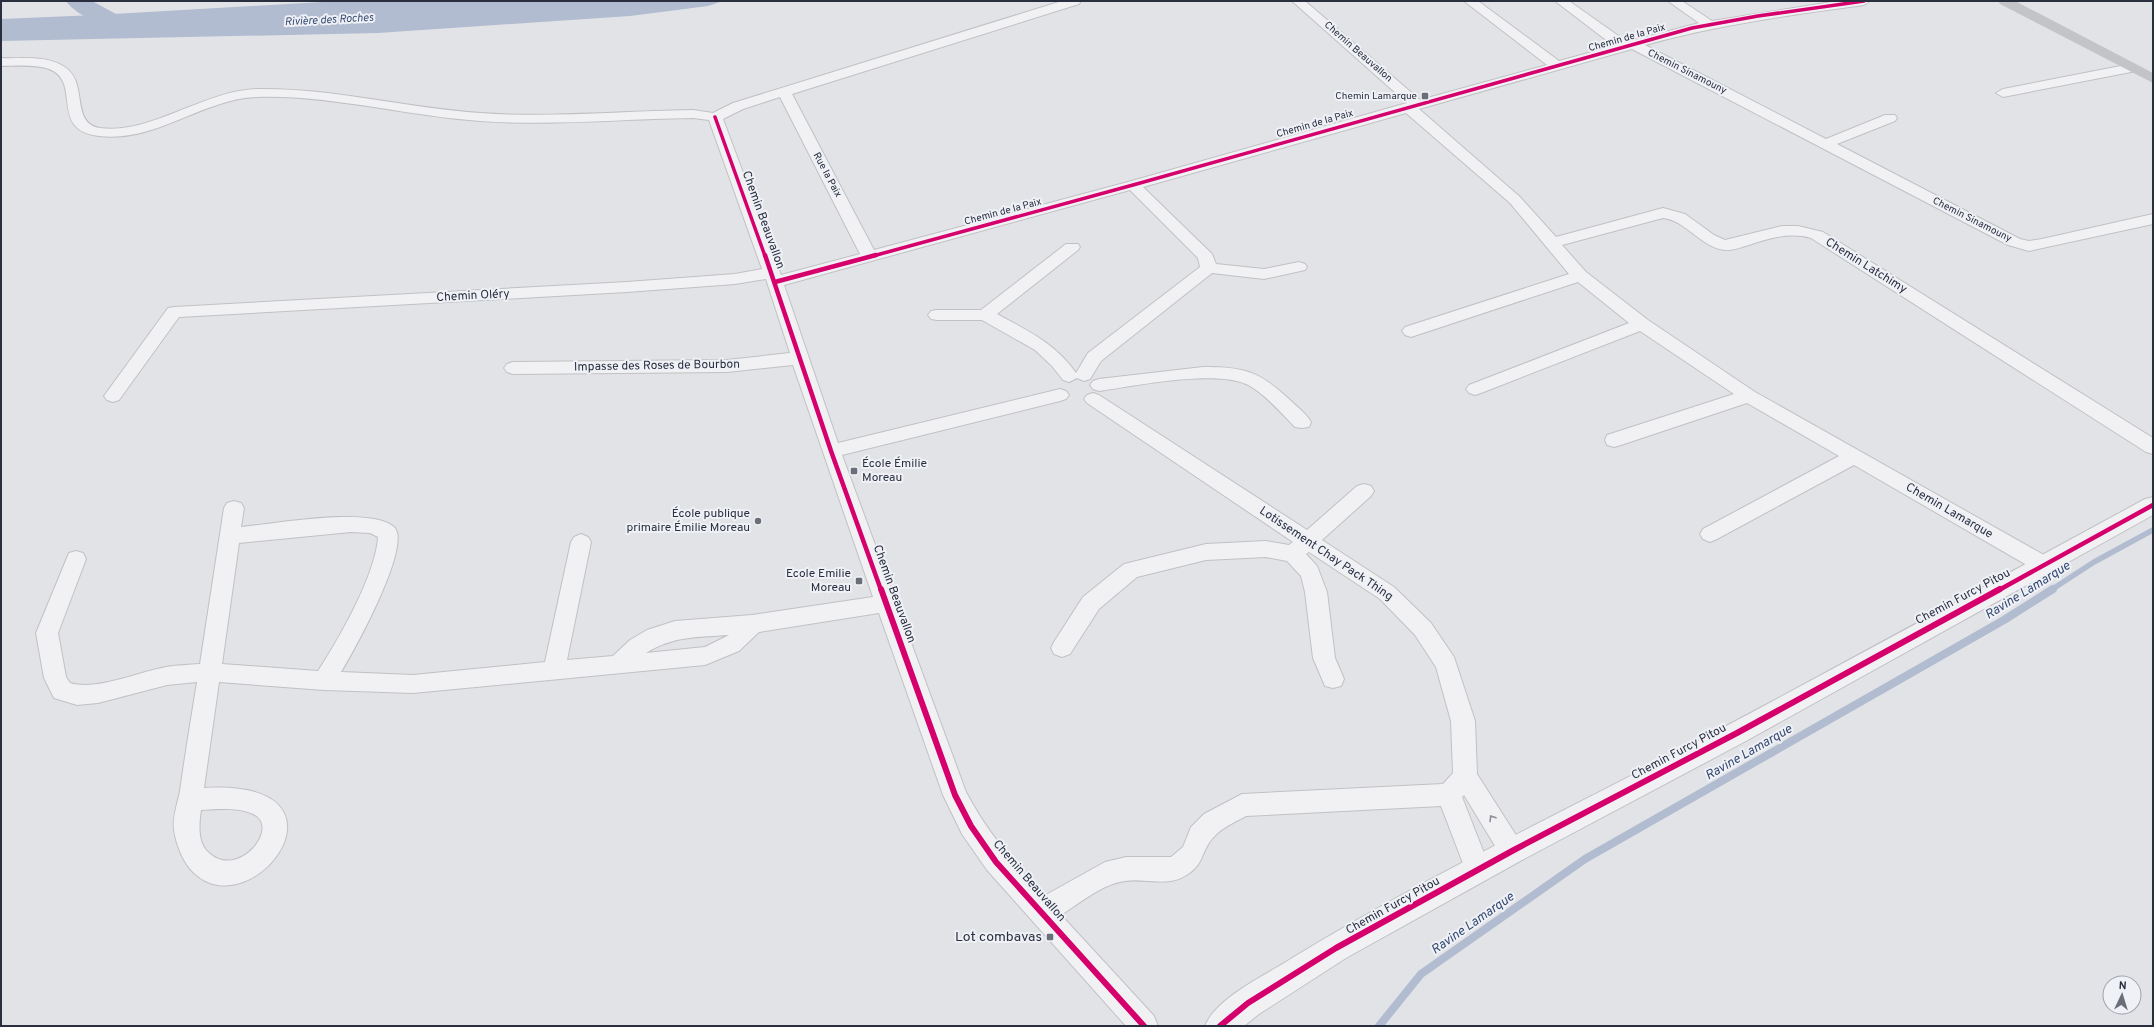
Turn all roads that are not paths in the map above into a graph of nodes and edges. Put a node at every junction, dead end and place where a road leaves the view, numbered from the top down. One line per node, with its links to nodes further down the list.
1 (1075, 1): 15 (street)
2 (1298, 1): 17 (street, Chemin Beauvallon)
3 (1470, 1): 12 (street)
4 (1561, 1): 10 (street, Chemin Sinamouny)
5 (1674, 1): 9 (street)
6 (1864, 1): 8 (street, Chemin de la Paix)
7 (2004, 1): 13 (main road)
8 (1816, 4): 9 (street, Chemin de la Paix)
9 (1709, 24): 10 (street, Chemin de la Paix)
10 (1631, 46): 12 (street, Chemin de la Paix); 20 (street, Chemin Sinamouny)
11 (1, 62): 18 (street)
12 (1558, 67): 17 (street, Chemin de la Paix)
13 (2131, 68): 14 (main road); 16 (street)
14 (2153, 79)
15 (784, 92): 18 (street); 25 (street, Rue la Paix)
16 (2002, 93)
17 (1412, 106): 21 (street, Chemin de la Paix); 23 (street, Chemin Lamarque)
18 (715, 117): 29 (street, Chemin Beauvallon)
19 (1890, 118): 20 (street)
20 (1825, 144): 22 (street, Chemin Sinamouny)
21 (1133, 185): 25 (street, Chemin de la Paix); 27 (street)
22 (2153, 219)
23 (1553, 243): 28 (street, Chemin Lamarque); 43 (street, Chemin Latchimy)
24 (1072, 247): 31 (street)
25 (870, 257): 29 (street, Chemin de la Paix)
26 (1299, 267): 27 (street)
27 (1209, 268): 36 (street)
28 (1580, 276): 32 (street, Chemin Lamarque); 33 (street)
29 (773, 278): 34 (street, Chemin Beauvallon); 39 (street, Chemin Oléry)
30 (937, 315): 31 (street)
31 (985, 315): 36 (street, Lotissement Chay Pack Thing)
32 (1642, 324): 37 (street); 40 (street, Chemin Lamarque)
33 (1412, 331)
34 (800, 358): 35 (street, Impasse des Roses de Bourbon); 44 (street, Chemin Beauvallon)
35 (512, 368)
36 (1086, 384): 38 (street); 38 (street); 41 (street); 52 (street, Lotissement Chay Pack Thing)
37 (1475, 389)
38 (1060, 395): 44 (street)
39 (113, 396)
40 (1749, 396): 42 (street); 45 (street, Chemin Lamarque)
41 (1302, 422)
42 (1614, 440)
43 (2153, 447)
44 (831, 451): 55 (street, Chemin Beauvallon)
45 (1855, 456): 49 (street); 54 (street, Chemin Lamarque)
46 (1364, 491): 52 (street)
47 (2153, 505): 54 (street, Chemin Furcy Pitou)
48 (234, 508): 50 (street)
49 (1710, 534)
50 (230, 536): 58 (street); 60 (street)
51 (581, 542): 57 (street)
52 (1300, 548): 56 (street); 59 (street); 61 (street, Lotissement Chay Pack Thing)
53 (76, 559): 58 (street)
54 (2044, 565): 64 (street, Chemin Furcy Pitou)
55 (887, 604): 57 (street); 66 (street, Chemin Beauvallon)
56 (1062, 648)
57 (554, 671): 60 (street)
58 (209, 672): 60 (street); 63 (street)
59 (1333, 679)
60 (324, 681)
61 (1465, 776): 62 (street); 64 (street, Lotissement Chay Pack Thing, one-way to 61)
62 (1449, 795): 65 (street); 66 (street)
63 (190, 800)
64 (1512, 851): 65 (street, Chemin Furcy Pitou)
65 (1478, 871): 68 (street, Chemin Furcy Pitou)
66 (1041, 912): 67 (street, Chemin Beauvallon)
67 (1144, 1026)
68 (1220, 1026)

